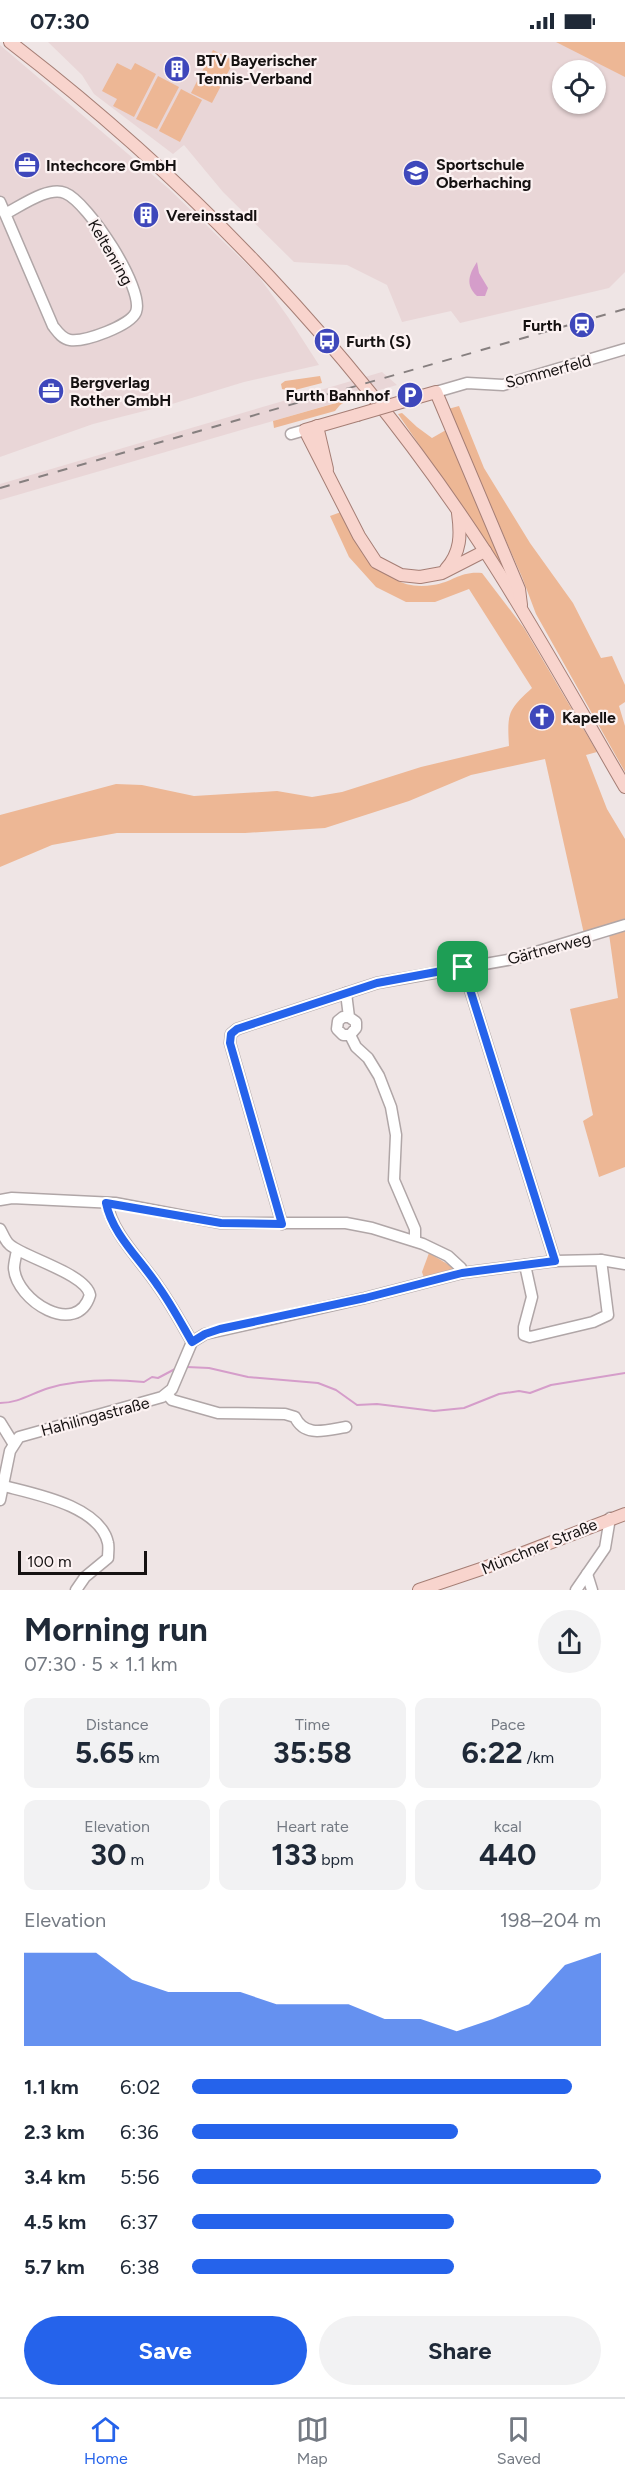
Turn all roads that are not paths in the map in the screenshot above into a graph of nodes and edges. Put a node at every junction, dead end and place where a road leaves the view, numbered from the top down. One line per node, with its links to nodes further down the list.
1 (10, 42): 10 (main road)
2 (0, 202): 3 (street, Keltenring)
3 (6, 213): 3 (street, Keltenring)
4 (625, 350): 5 (street, Sommerfeld)
5 (436, 392): 6 (main road, bridge); 13 (main road)
6 (317, 426): 7 (main road); 9 (main road)
7 (305, 429): 8 (street); 9 (main road)
8 (291, 434)
9 (327, 471): 12 (main road)
10 (458, 512): 11 (main road); 12 (main road)
11 (485, 551): 12 (main road); 13 (main road)
12 (442, 573)
13 (521, 608): 14 (main road)
14 (625, 787)
15 (625, 926): 16 (street, Gärtnerweg)
16 (463, 967): 17 (street, Gärtnerweg); 25 (street)
17 (346, 993): 20 (street, Gärtnerweg); 22 (street)
18 (0, 1200): 19 (street)
19 (106, 1203): 20 (street); 29 (street)
20 (282, 1224): 22 (street)
21 (0, 1229): 23 (street)
22 (415, 1241): 28 (street)
23 (17, 1250): 23 (street)
24 (601, 1260): 25 (street); 26 (street); 27 (street)
25 (555, 1261): 26 (street)
26 (525, 1264): 28 (street)
27 (625, 1264)
28 (462, 1273): 29 (street)
29 (192, 1342): 30 (street, Hahilingastraße)
30 (167, 1394): 32 (street); 33 (street, Hahilingastraße)
31 (0, 1422): 33 (street)
32 (346, 1427)
33 (14, 1443): 34 (street)
34 (4, 1486): 35 (street); 39 (street)
35 (0, 1500)
36 (625, 1514): 37 (main road, Münchner Straße)
37 (610, 1518): 38 (street); 40 (main road, Münchner Straße)
38 (587, 1574): 41 (street); 42 (street)
39 (76, 1590)
40 (419, 1590)
41 (576, 1590)
42 (592, 1590)

